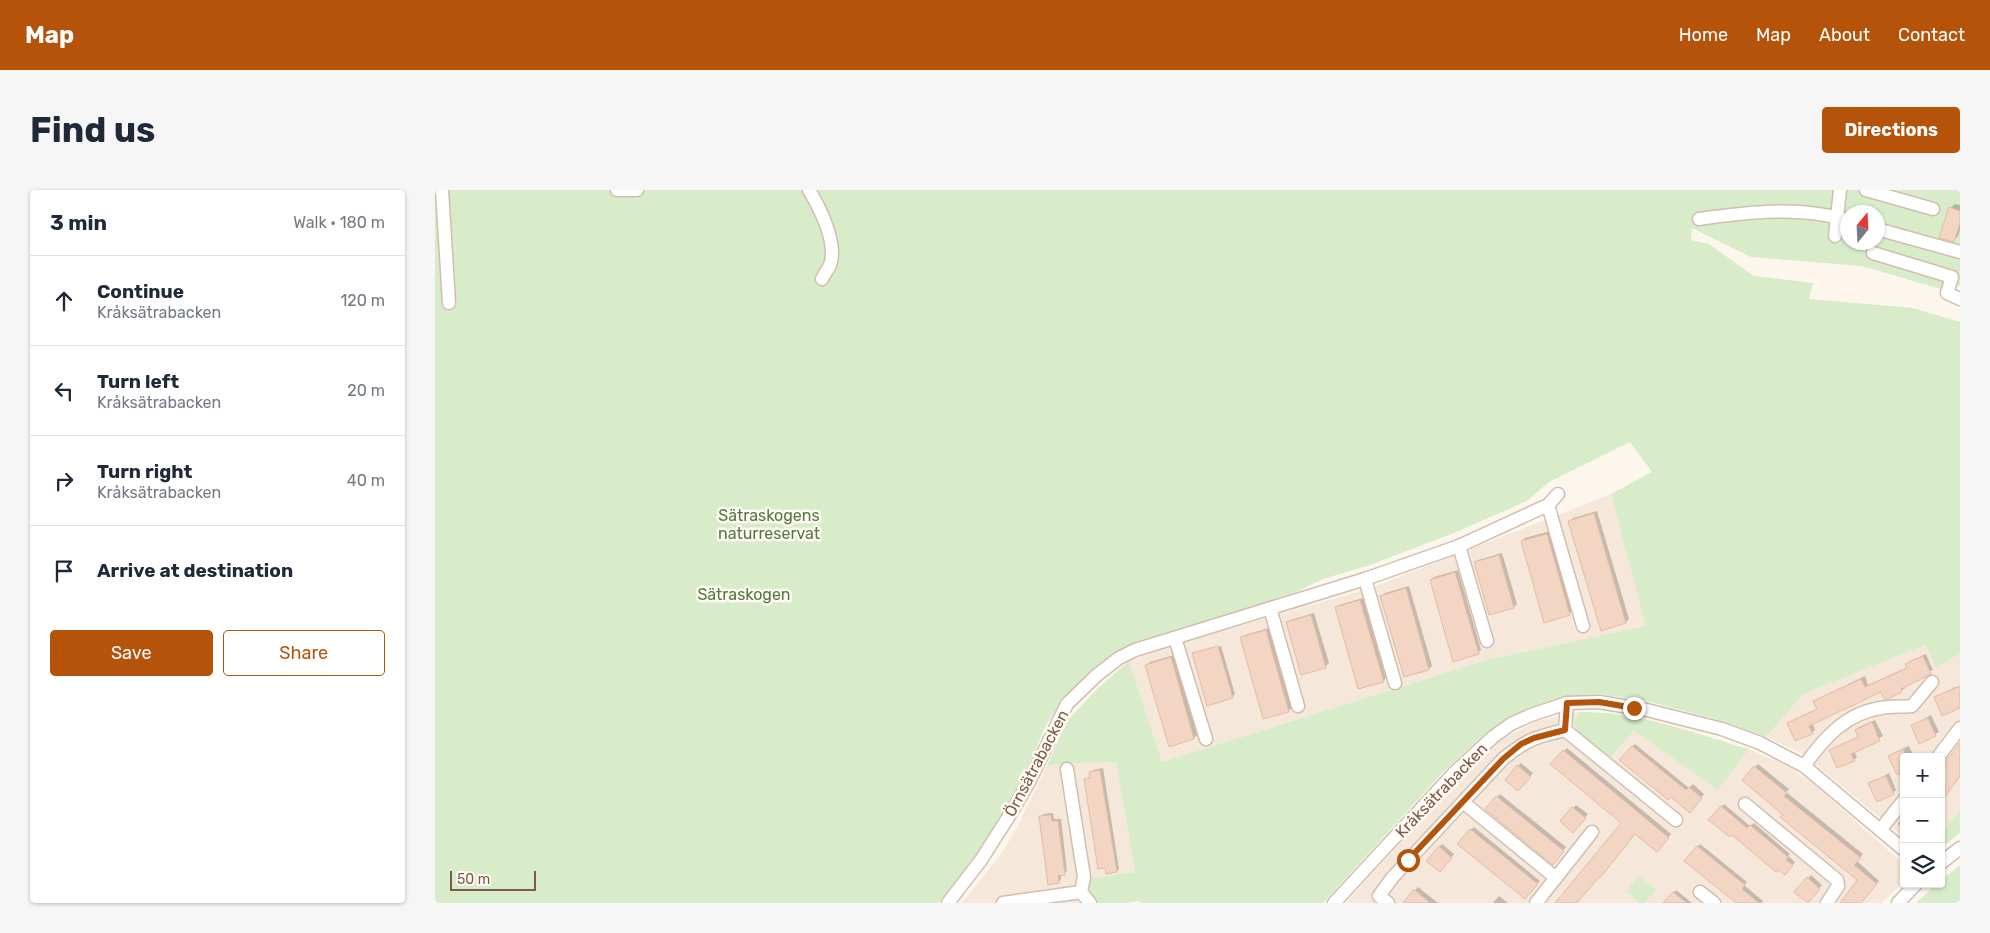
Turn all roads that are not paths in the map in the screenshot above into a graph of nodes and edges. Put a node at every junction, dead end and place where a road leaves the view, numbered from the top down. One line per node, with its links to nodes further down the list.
1 (442, 190): 18 (street)
2 (617, 190): 3 (street)
3 (637, 190)
4 (809, 190): 16 (street)
5 (1841, 190): 7 (street)
6 (1866, 190): 8 (street)
7 (1842, 205)
8 (1933, 209)
9 (1840, 218): 10 (street)
10 (1699, 219)
11 (1840, 225): 13 (street)
12 (1885, 231): 14 (street)
13 (1835, 236)
14 (1960, 252)
15 (1873, 253): 17 (street)
16 (822, 279)
17 (1960, 298)
18 (449, 303)
19 (1558, 494): 20 (street, Örnsätrabacken)
20 (1548, 505): 21 (street, Örnsätrabacken); 24 (street)
21 (1459, 546): 22 (street, Örnsätrabacken); 26 (street)
22 (1365, 579): 23 (street, Örnsätrabacken); 28 (street)
23 (1270, 608): 25 (street, Örnsätrabacken); 30 (street)
24 (1583, 626)
25 (1175, 638): 33 (street); 50 (street, Örnsätrabacken)
26 (1487, 641)
27 (1932, 682): 35 (street)
28 (1395, 683)
29 (1567, 703): 32 (street); 35 (street, Kråksätrabacken); 53 (street, Kråksätrabacken)
30 (1298, 706)
31 (1960, 728): 34 (street)
32 (1565, 730): 37 (street, Kråksätrabacken); 40 (street)
33 (1206, 739)
34 (1941, 753)
35 (1804, 766): 41 (street, Kråksätrabacken)
36 (1067, 769): 48 (street, Örnsätrabacken)
37 (1464, 803): 46 (street, Kråksätrabacken); 54 (street, Kråksätrabacken)
38 (1745, 804): 57 (street)
39 (1900, 805): 41 (street)
40 (1676, 820)
41 (1880, 830): 43 (street, Kråksätrabacken)
42 (1592, 832): 46 (street)
43 (1900, 847)
44 (1960, 848): 45 (street)
45 (1945, 860)
46 (1556, 878): 55 (street)
47 (1912, 888): 58 (street)
48 (1081, 892): 51 (street); 52 (street)
49 (1700, 892): 56 (street)
50 (948, 903)
51 (1003, 903)
52 (1090, 903)
53 (1334, 903)
54 (1388, 903)
55 (1536, 903)
56 (1714, 903)
57 (1827, 903)
58 (1899, 903)

